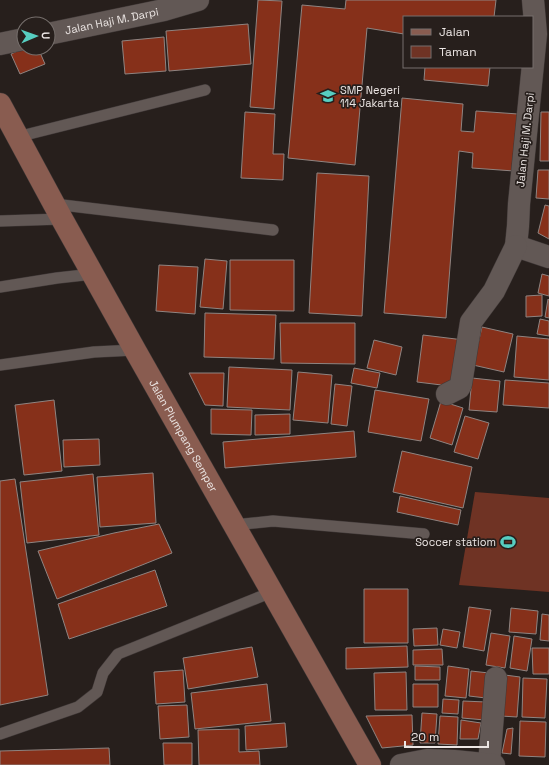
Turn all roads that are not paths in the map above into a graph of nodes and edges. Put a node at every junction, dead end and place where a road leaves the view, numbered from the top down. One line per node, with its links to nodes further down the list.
1 (198, 0): 3 (street, Jalan Haji M. Darpi)
2 (533, 0): 6 (street, Jalan Haji M. Darpi)
3 (56, 32)
4 (16, 41): 5 (street)
5 (0, 44)
6 (533, 64)
7 (533, 68): 14 (street, Jalan Haji M. Darpi)
8 (205, 90): 10 (lane)
9 (0, 104): 10 (main road, Jalan Plumpang Semper)
10 (17, 136): 11 (main road, Jalan Plumpang Semper)
11 (58, 211): 12 (lane); 13 (lane); 16 (main road, Jalan Plumpang Semper)
12 (0, 221)
13 (273, 230)
14 (516, 246): 15 (street); 20 (street)
15 (549, 257)
16 (93, 274): 17 (lane); 18 (main road, Jalan Plumpang Semper)
17 (0, 287)
18 (135, 350): 19 (lane); 21 (main road, Jalan Plumpang Semper)
19 (0, 365)
20 (447, 394)
21 (234, 525): 22 (lane); 23 (main road, Jalan Plumpang Semper)
22 (424, 534)
23 (272, 592): 25 (lane); 27 (main road, Jalan Plumpang Semper)
24 (496, 678): 26 (street)
25 (0, 734)
26 (489, 764): 28 (street); 29 (street)
27 (370, 765)
28 (402, 765)
29 (494, 765)

